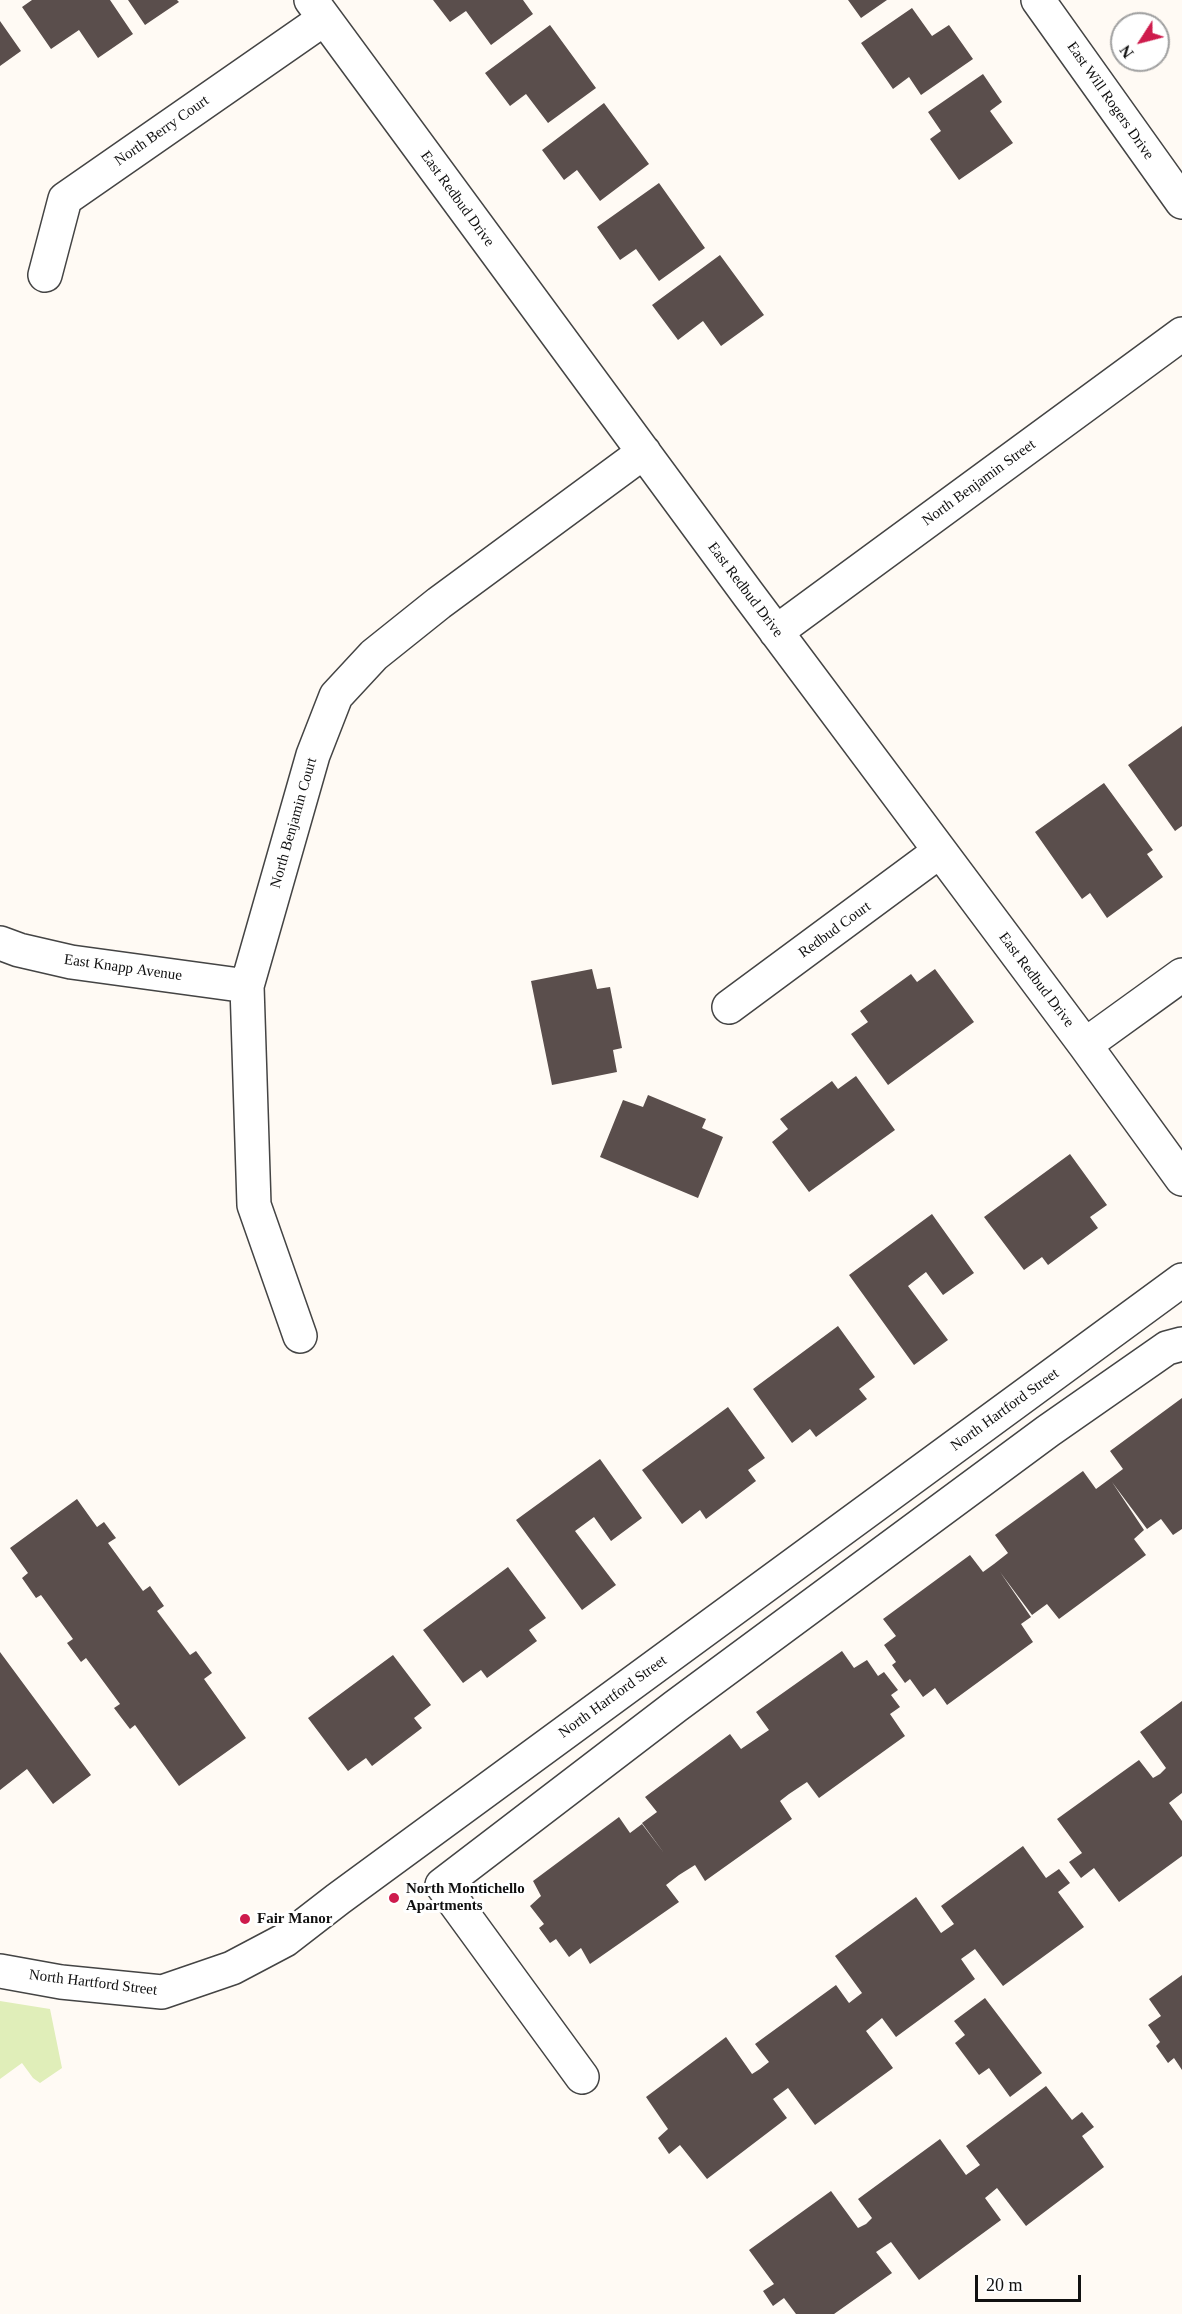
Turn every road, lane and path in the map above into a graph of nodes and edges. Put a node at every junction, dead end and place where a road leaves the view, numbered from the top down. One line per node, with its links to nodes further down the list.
1 (1038, 0): 3 (street, East Will Rogers Drive)
2 (317, 9): 4 (street, North Berry Court); 6 (street, East Redbud Drive)
3 (1182, 202)
4 (45, 275)
5 (1182, 334): 7 (street, North Benjamin Street)
6 (644, 452): 7 (street, East Redbud Drive); 11 (street, North Benjamin Court)
7 (776, 632): 8 (street, East Redbud Drive)
8 (940, 851): 12 (street, Redbud Court); 13 (street, East Redbud Drive)
9 (0, 943): 11 (street, East Knapp Avenue)
10 (1182, 975): 13 (street)
11 (247, 986): 16 (street, North Benjamin Court)
12 (729, 1007)
13 (1085, 1045): 14 (street, East Redbud Drive)
14 (1182, 1179)
15 (1182, 1280): 18 (street, North Hartford Street)
16 (300, 1335)
17 (1182, 1344): 19 (street)
18 (0, 1971)
19 (582, 2077)

